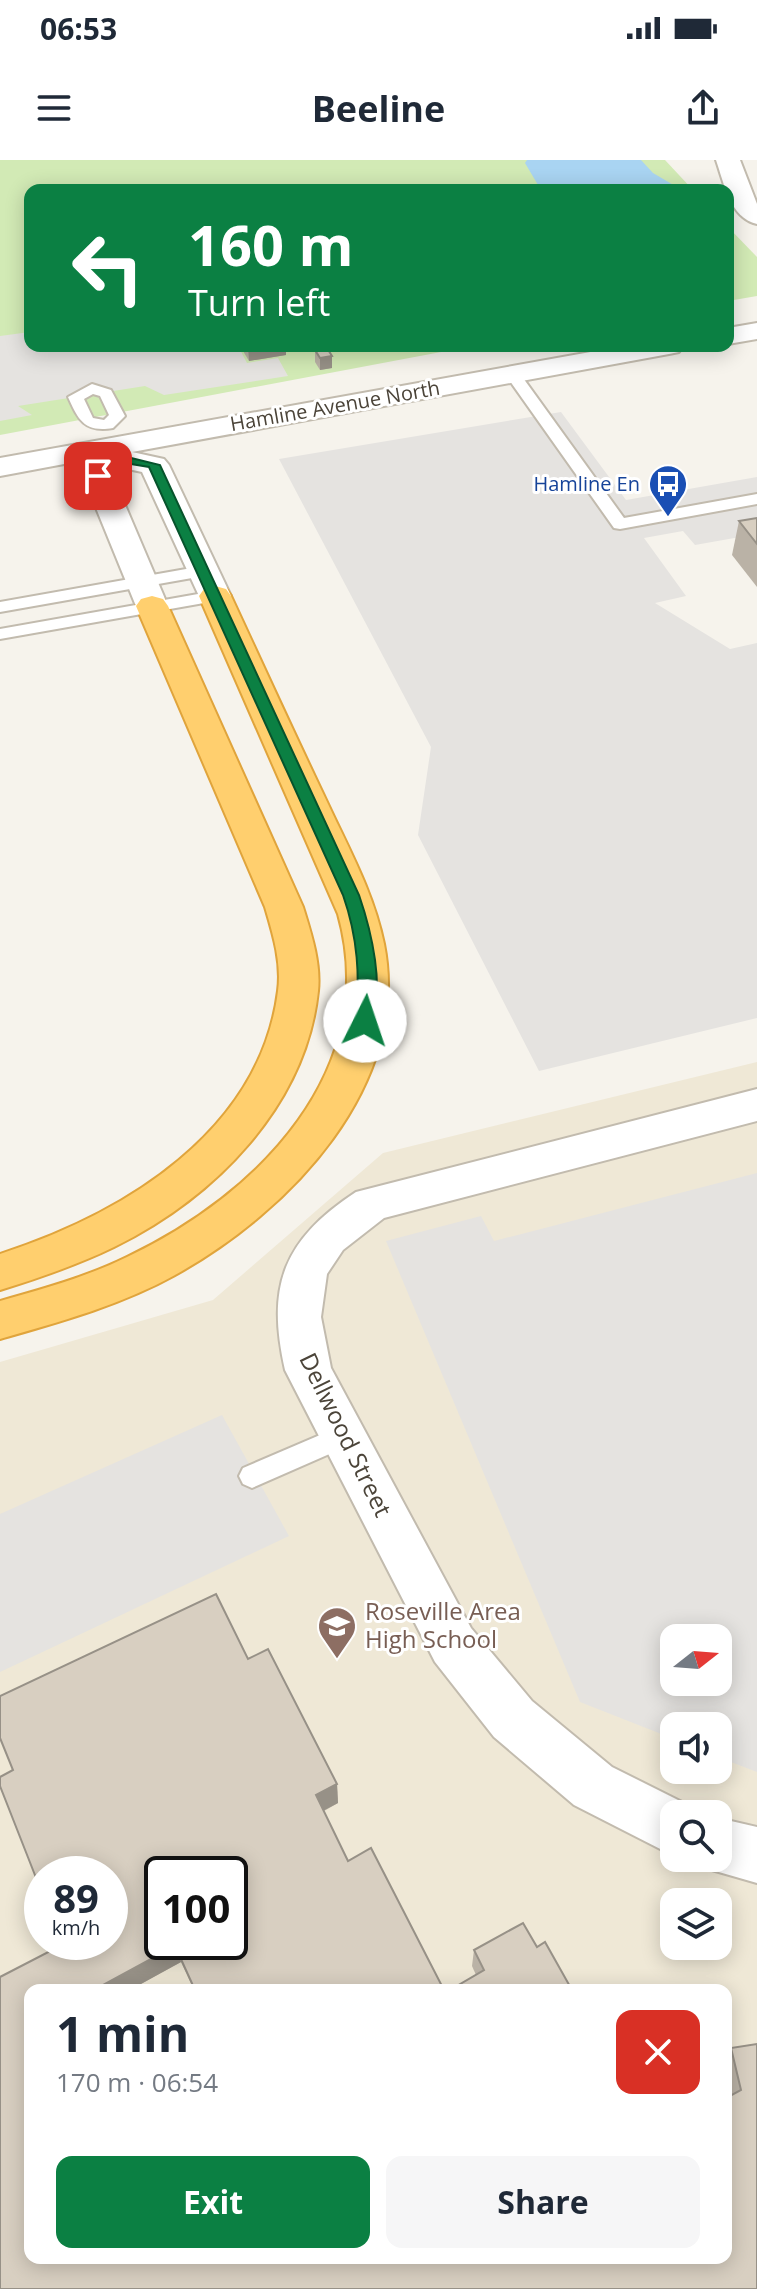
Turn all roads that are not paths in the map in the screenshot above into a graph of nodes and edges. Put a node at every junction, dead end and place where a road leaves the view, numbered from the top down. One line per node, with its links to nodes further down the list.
1 (731, 165): 2 (street); 3 (street); 4 (street)
2 (757, 174)
3 (757, 199)
4 (757, 217)
5 (636, 352): 6 (street, Hamline Avenue North)
6 (513, 374): 8 (street, Hamline Avenue North); 10 (lane)
7 (90, 386): 8 (lane)
8 (116, 443): 9 (street, Hamline Avenue North); 11 (street); 12 (street)
9 (0, 467)
10 (757, 499)
11 (209, 583): 12 (lane); 12 (lane); 17 (highway)
12 (147, 594): 13 (lane); 14 (lane); 16 (highway)
13 (0, 607)
14 (0, 634)
15 (757, 1105): 18 (street, Dellwood Street)
16 (0, 1272)
17 (0, 1320)
18 (341, 1437): 19 (lane); 20 (street, Dellwood Street)
19 (252, 1476)
20 (660, 1821)
21 (732, 1849): 22 (street)
22 (757, 1855)

